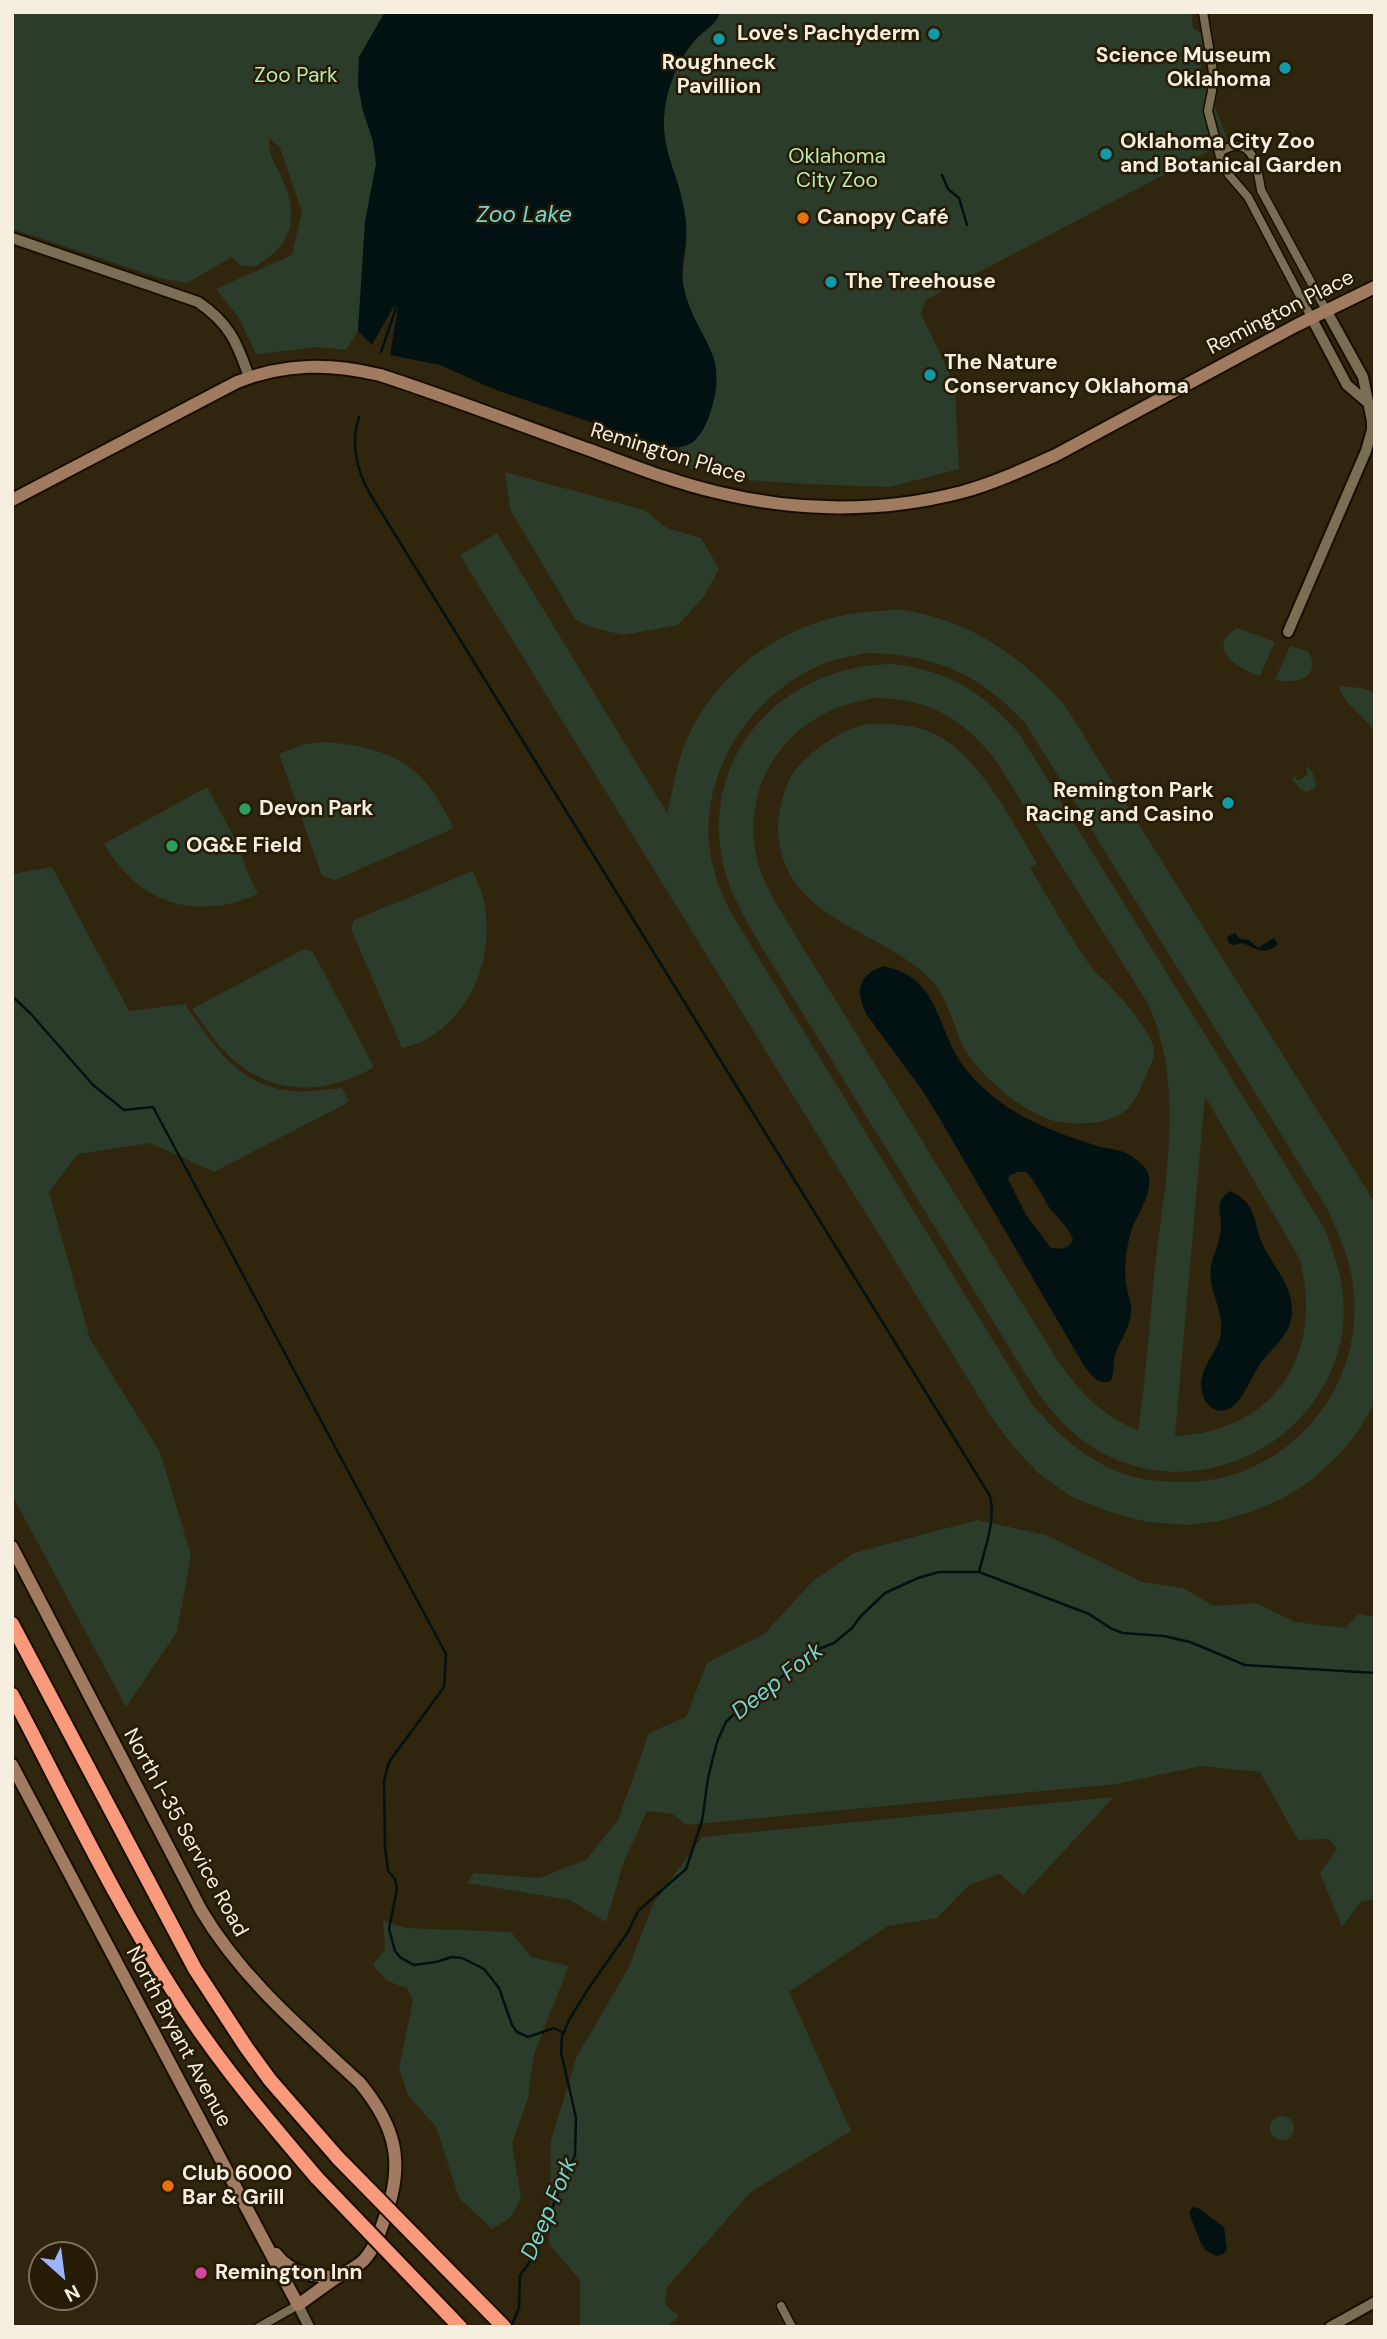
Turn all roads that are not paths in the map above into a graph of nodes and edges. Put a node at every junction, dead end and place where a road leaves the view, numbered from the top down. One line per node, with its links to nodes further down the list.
1 (1203, 16): 2 (street)
2 (1220, 152): 5 (street); 6 (street)
3 (12, 238): 7 (street)
4 (1375, 287): 5 (main road, Remington Place)
5 (1326, 310): 6 (main road, Remington Place); 8 (street)
6 (1311, 317): 7 (main road, Remington Place); 8 (street)
7 (249, 377): 9 (main road, Remington Place)
8 (1367, 402): 10 (street)
9 (12, 500)
10 (1288, 632)
11 (12, 1547): 16 (main road, North I-35 Service Road)
12 (12, 1624): 23 (highway, bridge)
13 (12, 1695): 22 (highway, bridge)
14 (12, 1765): 15 (main road, North Bryant Avenue)
15 (262, 2237): 16 (main road); 18 (main road, North Bryant Avenue)
16 (338, 2277): 18 (main road, North I-35 Service Road)
17 (1375, 2302): 25 (street)
18 (298, 2305): 20 (street); 21 (street, North Bryant Avenue)
19 (781, 2306): 24 (street)
20 (259, 2327)
21 (309, 2327)
22 (460, 2327)
23 (504, 2327)
24 (792, 2327)
25 (1330, 2327)

